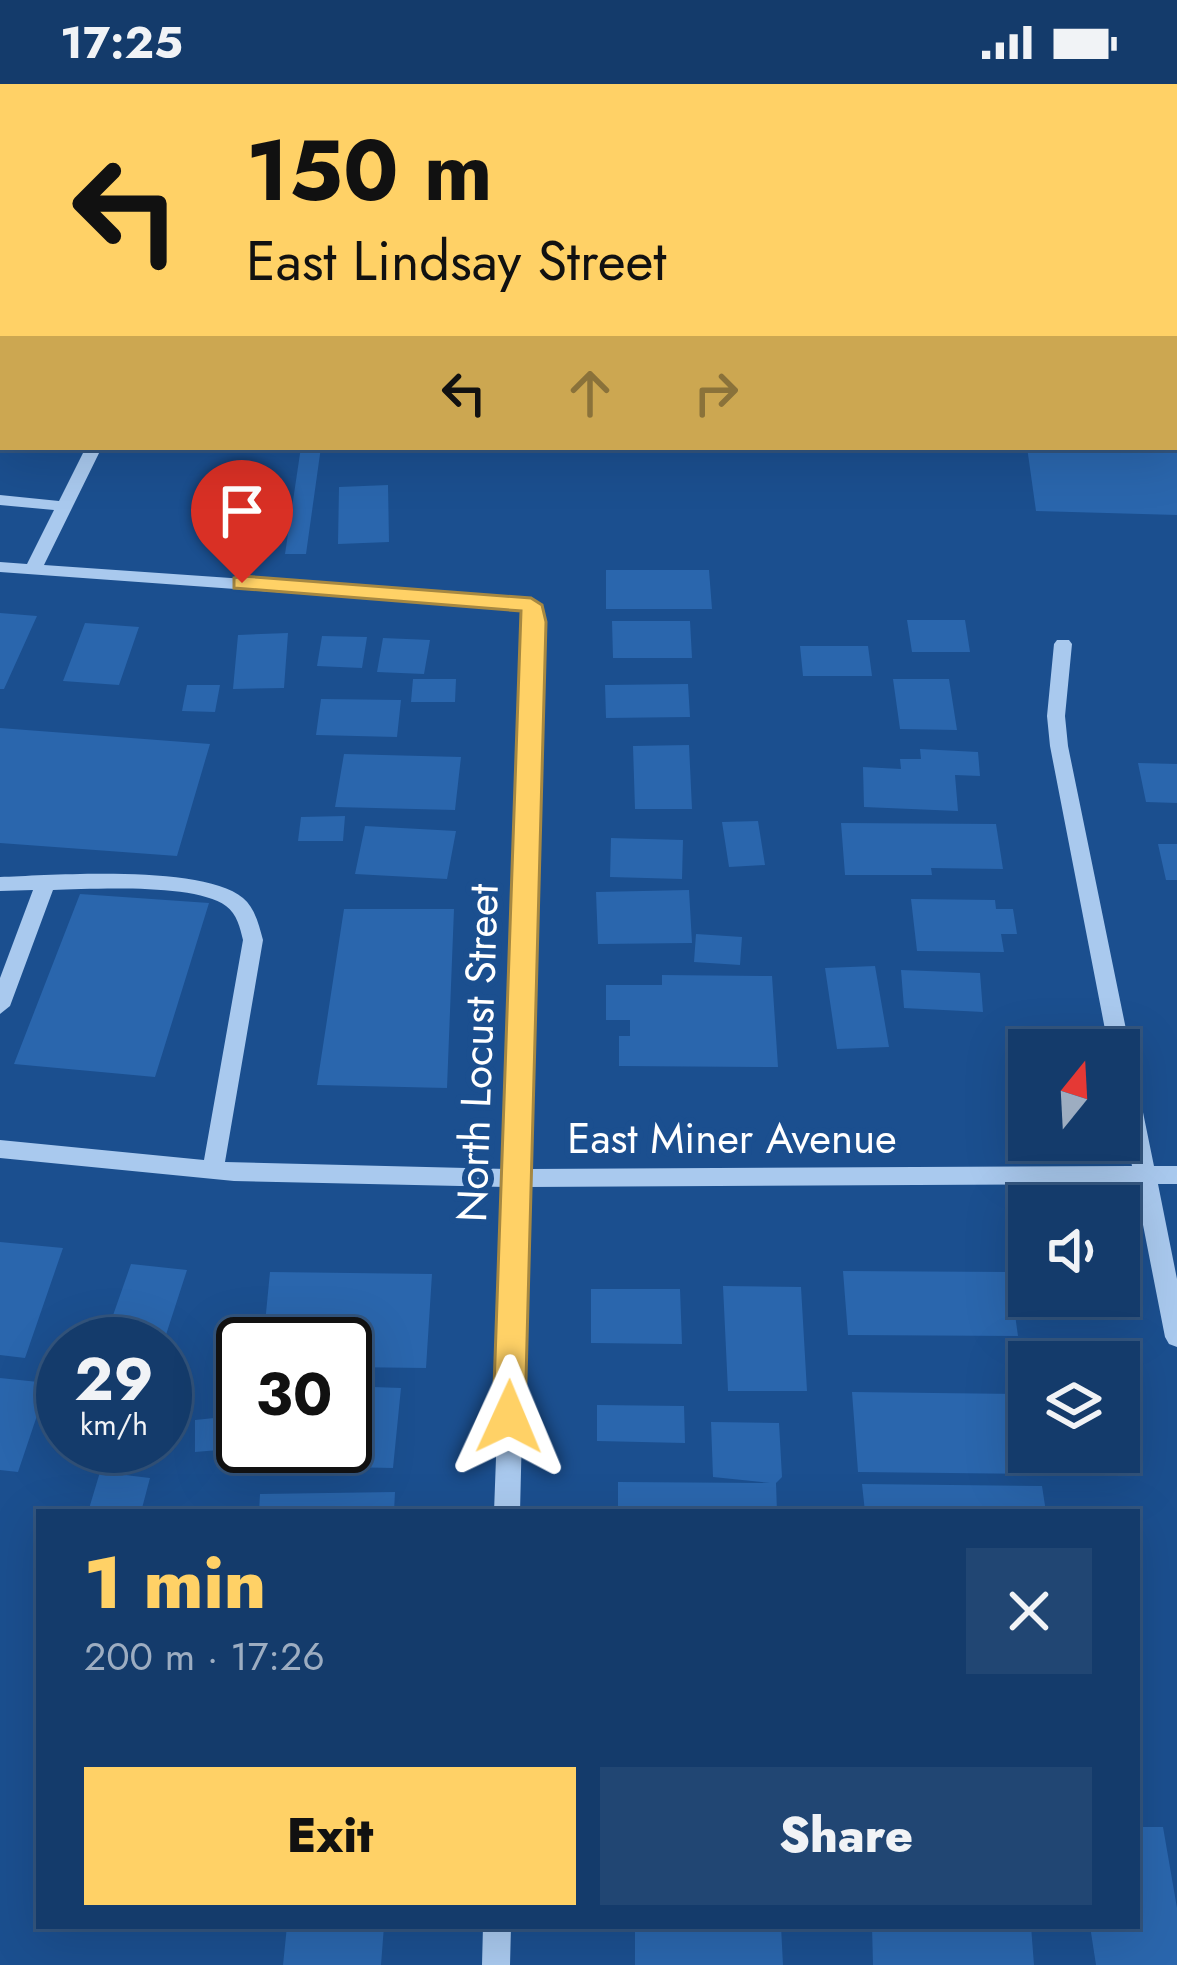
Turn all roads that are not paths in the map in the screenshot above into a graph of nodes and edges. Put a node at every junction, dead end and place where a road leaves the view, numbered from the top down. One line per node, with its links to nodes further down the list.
1 (92, 450): 3 (street)
2 (0, 500): 3 (street)
3 (64, 506): 5 (street)
4 (0, 567): 5 (street)
5 (33, 569): 14 (street, North Locust Street)
6 (1063, 644): 12 (street)
7 (46, 883): 8 (street); 9 (street); 11 (street)
8 (0, 884)
9 (0, 1006)
10 (0, 1150): 11 (street, East Miner Avenue)
11 (213, 1170): 14 (street, East Miner Avenue)
12 (1147, 1175): 13 (street, East Miner Avenue); 14 (street, East Miner Avenue); 15 (street)
13 (1177, 1175)
14 (514, 1178): 16 (street, North Locust Street)
15 (1177, 1337)
16 (507, 1509)
17 (497, 1929): 18 (street)
18 (496, 1965)

